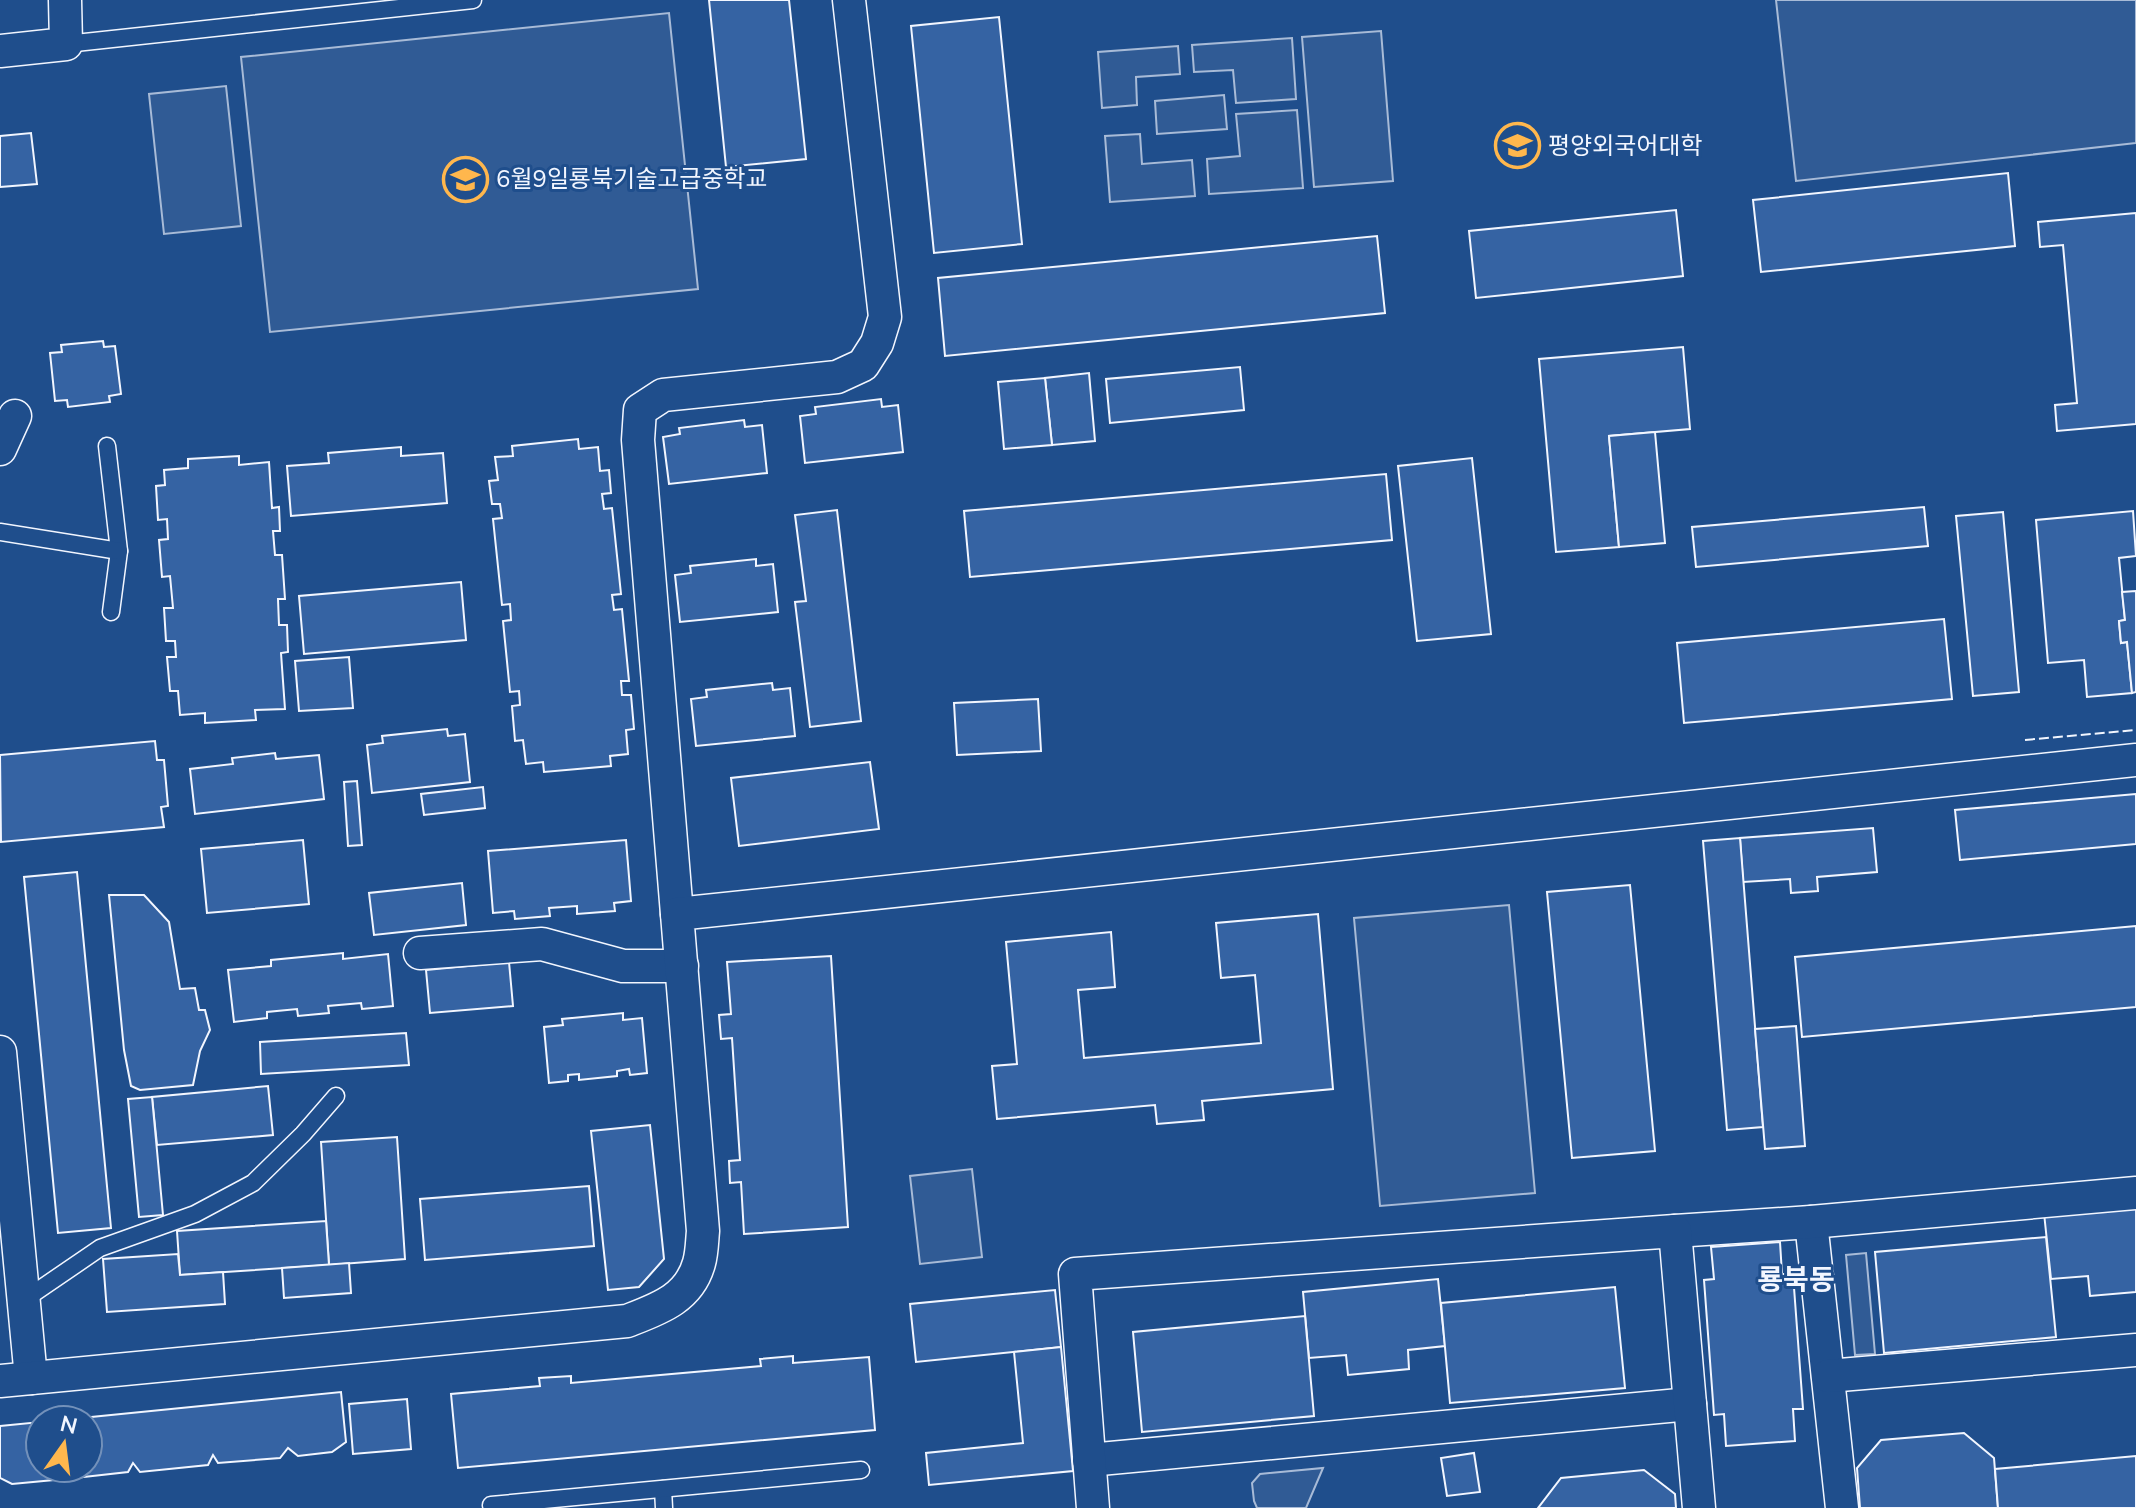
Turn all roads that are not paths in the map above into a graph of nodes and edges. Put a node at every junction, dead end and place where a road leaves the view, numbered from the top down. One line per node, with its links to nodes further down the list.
1 (65, 0): 4 (street)
2 (473, 0): 4 (lane)
3 (849, 0): 13 (street)
4 (66, 44): 5 (street)
5 (0, 51)
6 (15, 416): 8 (street)
7 (107, 446): 10 (lane)
8 (0, 449)
9 (0, 532): 10 (lane)
10 (119, 551): 11 (lane)
11 (111, 612)
12 (2136, 760): 13 (street)
13 (677, 914): 15 (street)
14 (420, 953): 15 (street)
15 (682, 966): 24 (street)
16 (0, 1052): 21 (street)
17 (336, 1096): 21 (lane)
18 (2136, 1193): 19 (street)
19 (1811, 1222): 20 (street); 23 (street)
20 (1675, 1231): 25 (street); 26 (street)
21 (24, 1300): 24 (street)
22 (2136, 1350): 23 (street)
23 (1828, 1376): 33 (street)
24 (16, 1380)
25 (1690, 1404): 26 (street); 32 (street)
26 (1089, 1460): 31 (street)
27 (861, 1470): 28 (lane)
28 (663, 1489): 29 (lane); 30 (lane)
29 (491, 1505)
30 (664, 1508)
31 (1093, 1508)
32 (1699, 1508)
33 (1842, 1508)

